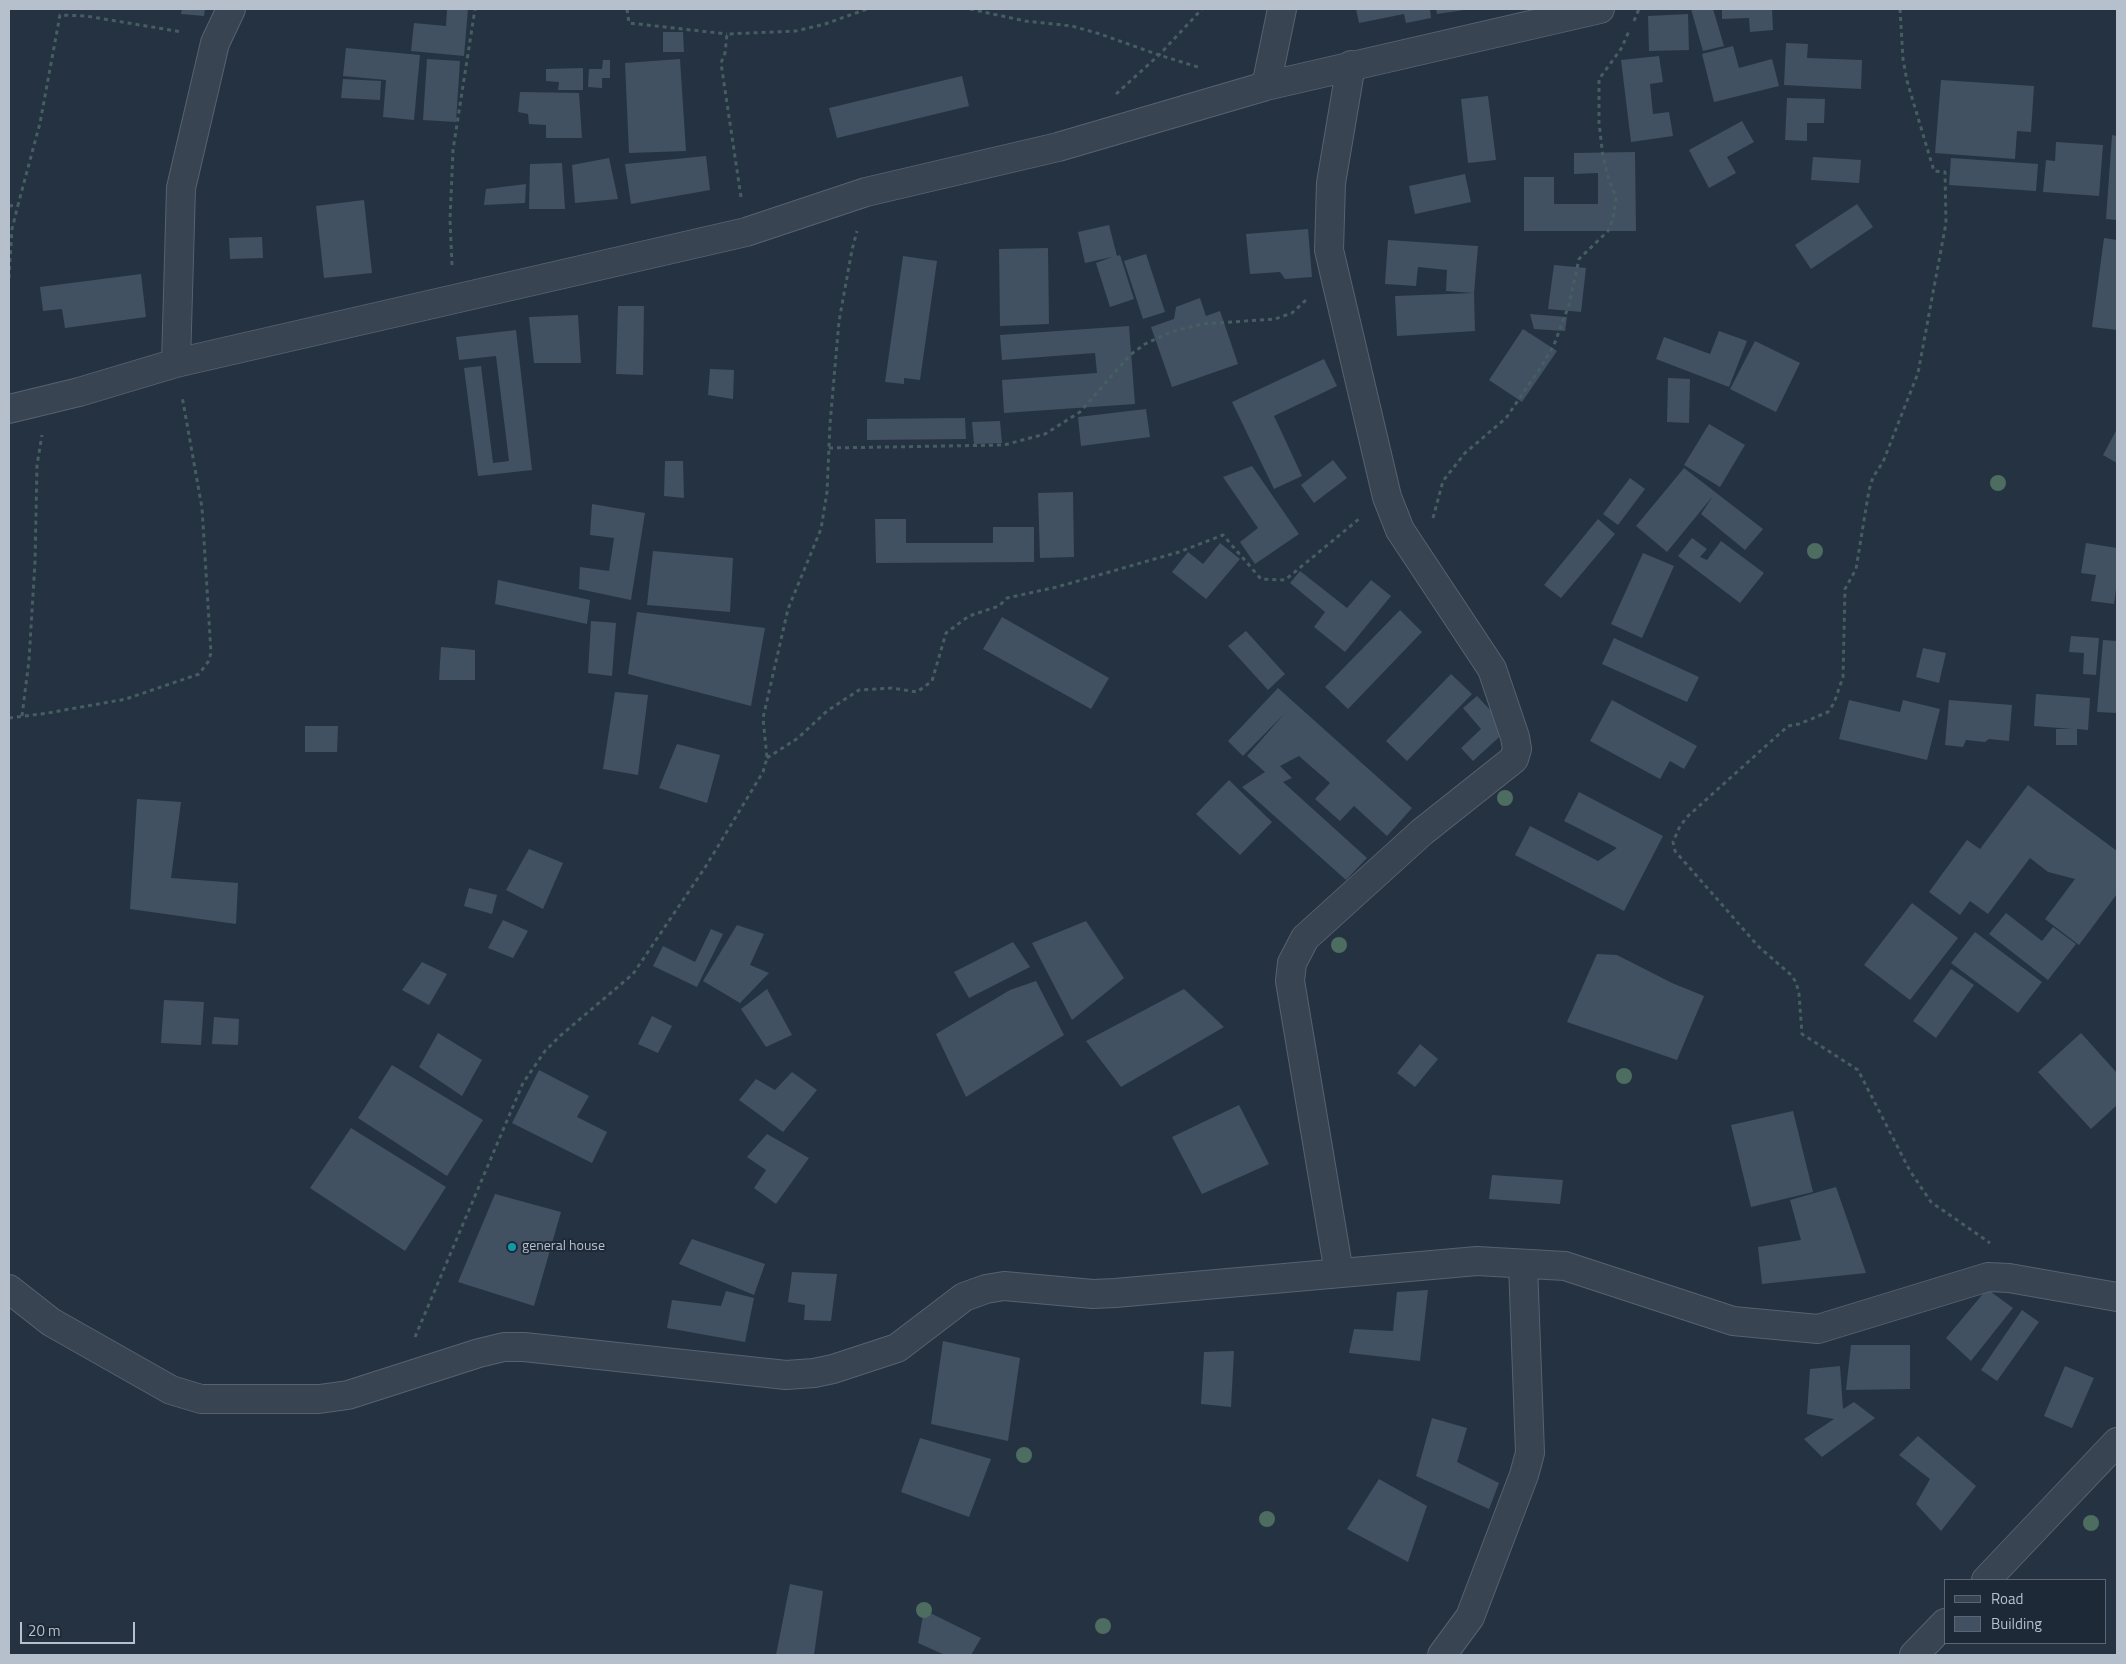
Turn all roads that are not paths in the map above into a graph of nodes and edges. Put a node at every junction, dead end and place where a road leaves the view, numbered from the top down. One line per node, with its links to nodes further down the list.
1 (231, 9): 6 (street)
2 (1282, 9): 5 (street)
3 (1600, 9): 4 (street)
4 (1351, 65): 5 (street); 9 (street)
5 (1266, 86): 6 (street)
6 (176, 363): 7 (street)
7 (9, 409)
8 (1523, 1264): 9 (street); 11 (street); 15 (street)
9 (1339, 1273): 10 (street)
10 (9, 1289)
11 (2117, 1297)
12 (2117, 1442): 13 (street)
13 (1987, 1579)
14 (1944, 1624): 16 (street)
15 (1442, 1655)
16 (1914, 1655)

